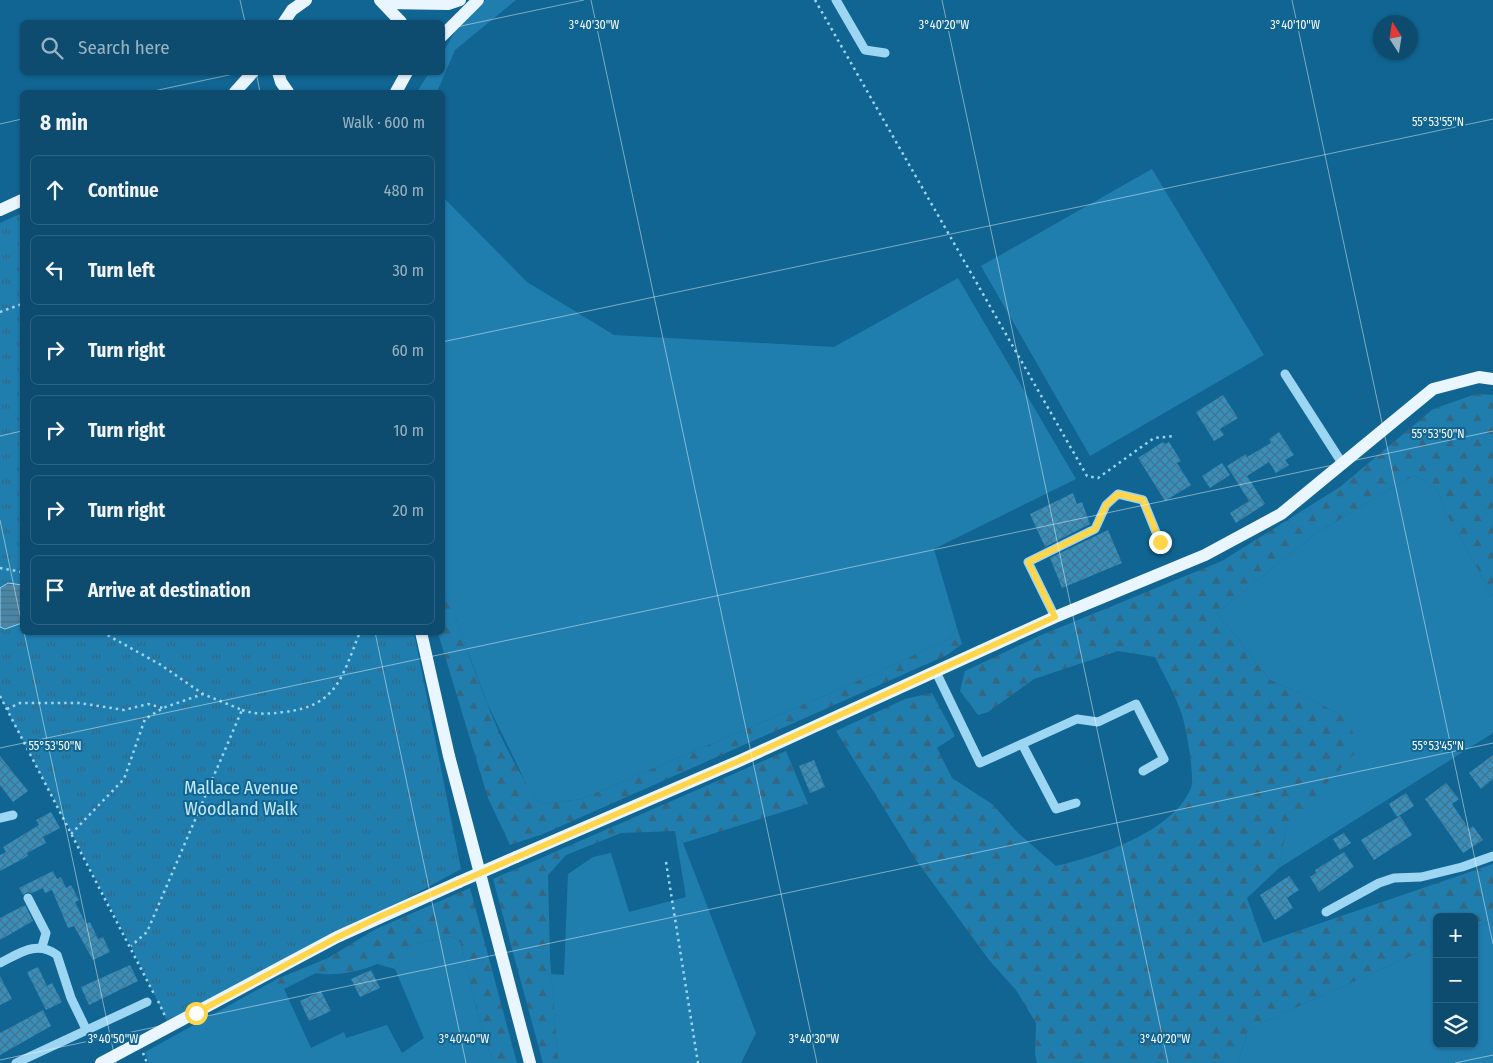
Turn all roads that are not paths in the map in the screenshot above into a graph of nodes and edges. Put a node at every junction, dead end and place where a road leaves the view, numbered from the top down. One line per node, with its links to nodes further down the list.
1 (306, 0): 6 (main road)
2 (460, 0): 5 (main road)
3 (478, 0): 8 (main road)
4 (836, 0): 9 (street)
5 (382, 1): 7 (main road)
6 (285, 20)
7 (399, 20)
8 (445, 33)
9 (885, 53)
10 (249, 75): 13 (main road)
11 (279, 75): 14 (main road)
12 (407, 75): 15 (main road)
13 (237, 90)
14 (287, 90)
15 (397, 90)
16 (20, 201): 17 (main road)
17 (0, 210)
18 (1285, 374): 20 (street)
19 (1493, 379): 20 (main road)
20 (1342, 463): 22 (main road)
21 (1160, 542): 22 (street)
22 (1055, 617): 24 (main road)
23 (422, 635): 39 (main road)
24 (936, 672): 25 (street); 38 (main road, bridge)
25 (1022, 744): 26 (street); 27 (street)
26 (1142, 771)
27 (1076, 803)
28 (13, 814): 29 (street)
29 (0, 818)
30 (1493, 856): 32 (street)
31 (28, 898): 33 (street)
32 (1326, 912)
33 (42, 947): 34 (street); 36 (street)
34 (0, 963)
35 (147, 1002): 36 (street)
36 (86, 1029): 37 (street)
37 (16, 1063)
38 (101, 1063)
39 (530, 1063)

